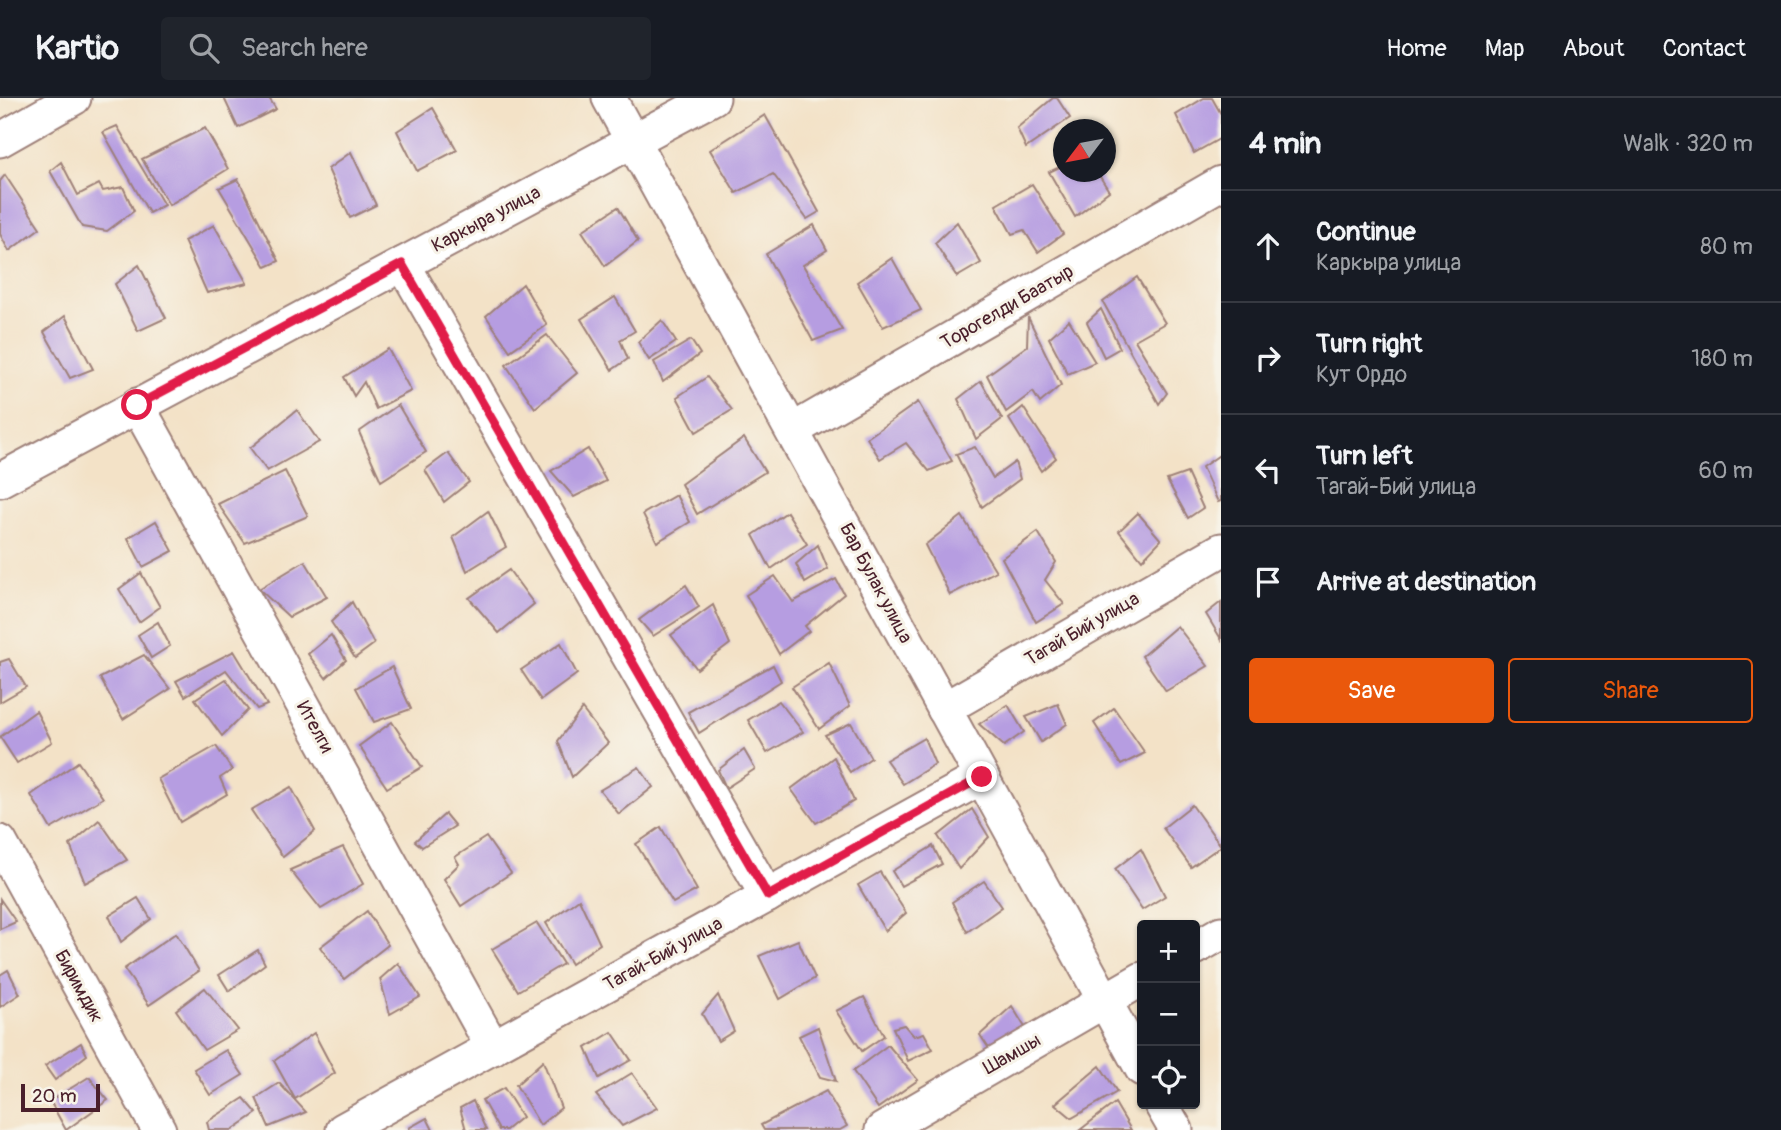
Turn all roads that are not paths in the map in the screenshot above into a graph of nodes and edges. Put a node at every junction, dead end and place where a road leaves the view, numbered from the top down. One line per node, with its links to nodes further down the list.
1 (74, 98): 4 (street)
2 (609, 98): 5 (street, Бар Булак улица)
3 (713, 98): 5 (street, Каркыра улица)
4 (0, 140)
5 (632, 141): 7 (street, Каркыра улица); 9 (street, Бар Булак улица)
6 (1221, 183): 9 (street, Торогелди Баатыр)
7 (402, 264): 8 (street, Каркыра улица); 15 (street)
8 (137, 405): 10 (street, Каркыра улица); 20 (street, Ителги)
9 (793, 430): 12 (street, Бар Булак улица)
10 (0, 480)
11 (1221, 550): 12 (street, Тагай Бий улица)
12 (944, 709): 13 (street, Бар Булак улица)
13 (982, 777): 15 (street, Тагай-Бий улица); 19 (street, Бар Булак улица)
14 (0, 842): 23 (street, Биримдик)
15 (768, 896): 20 (street, Тагай-Бий улица)
16 (1221, 933): 17 (street)
17 (1200, 945)
18 (1137, 982): 19 (street, Шамшы)
19 (1105, 1000): 21 (street, Бар Булак улица); 25 (street, Шамшы)
20 (493, 1048): 24 (street, Тагай-Бий улица)
21 (1137, 1060)
22 (1164, 1109): 26 (street)
23 (159, 1130)
24 (343, 1130)
25 (882, 1130)
26 (1176, 1130)

